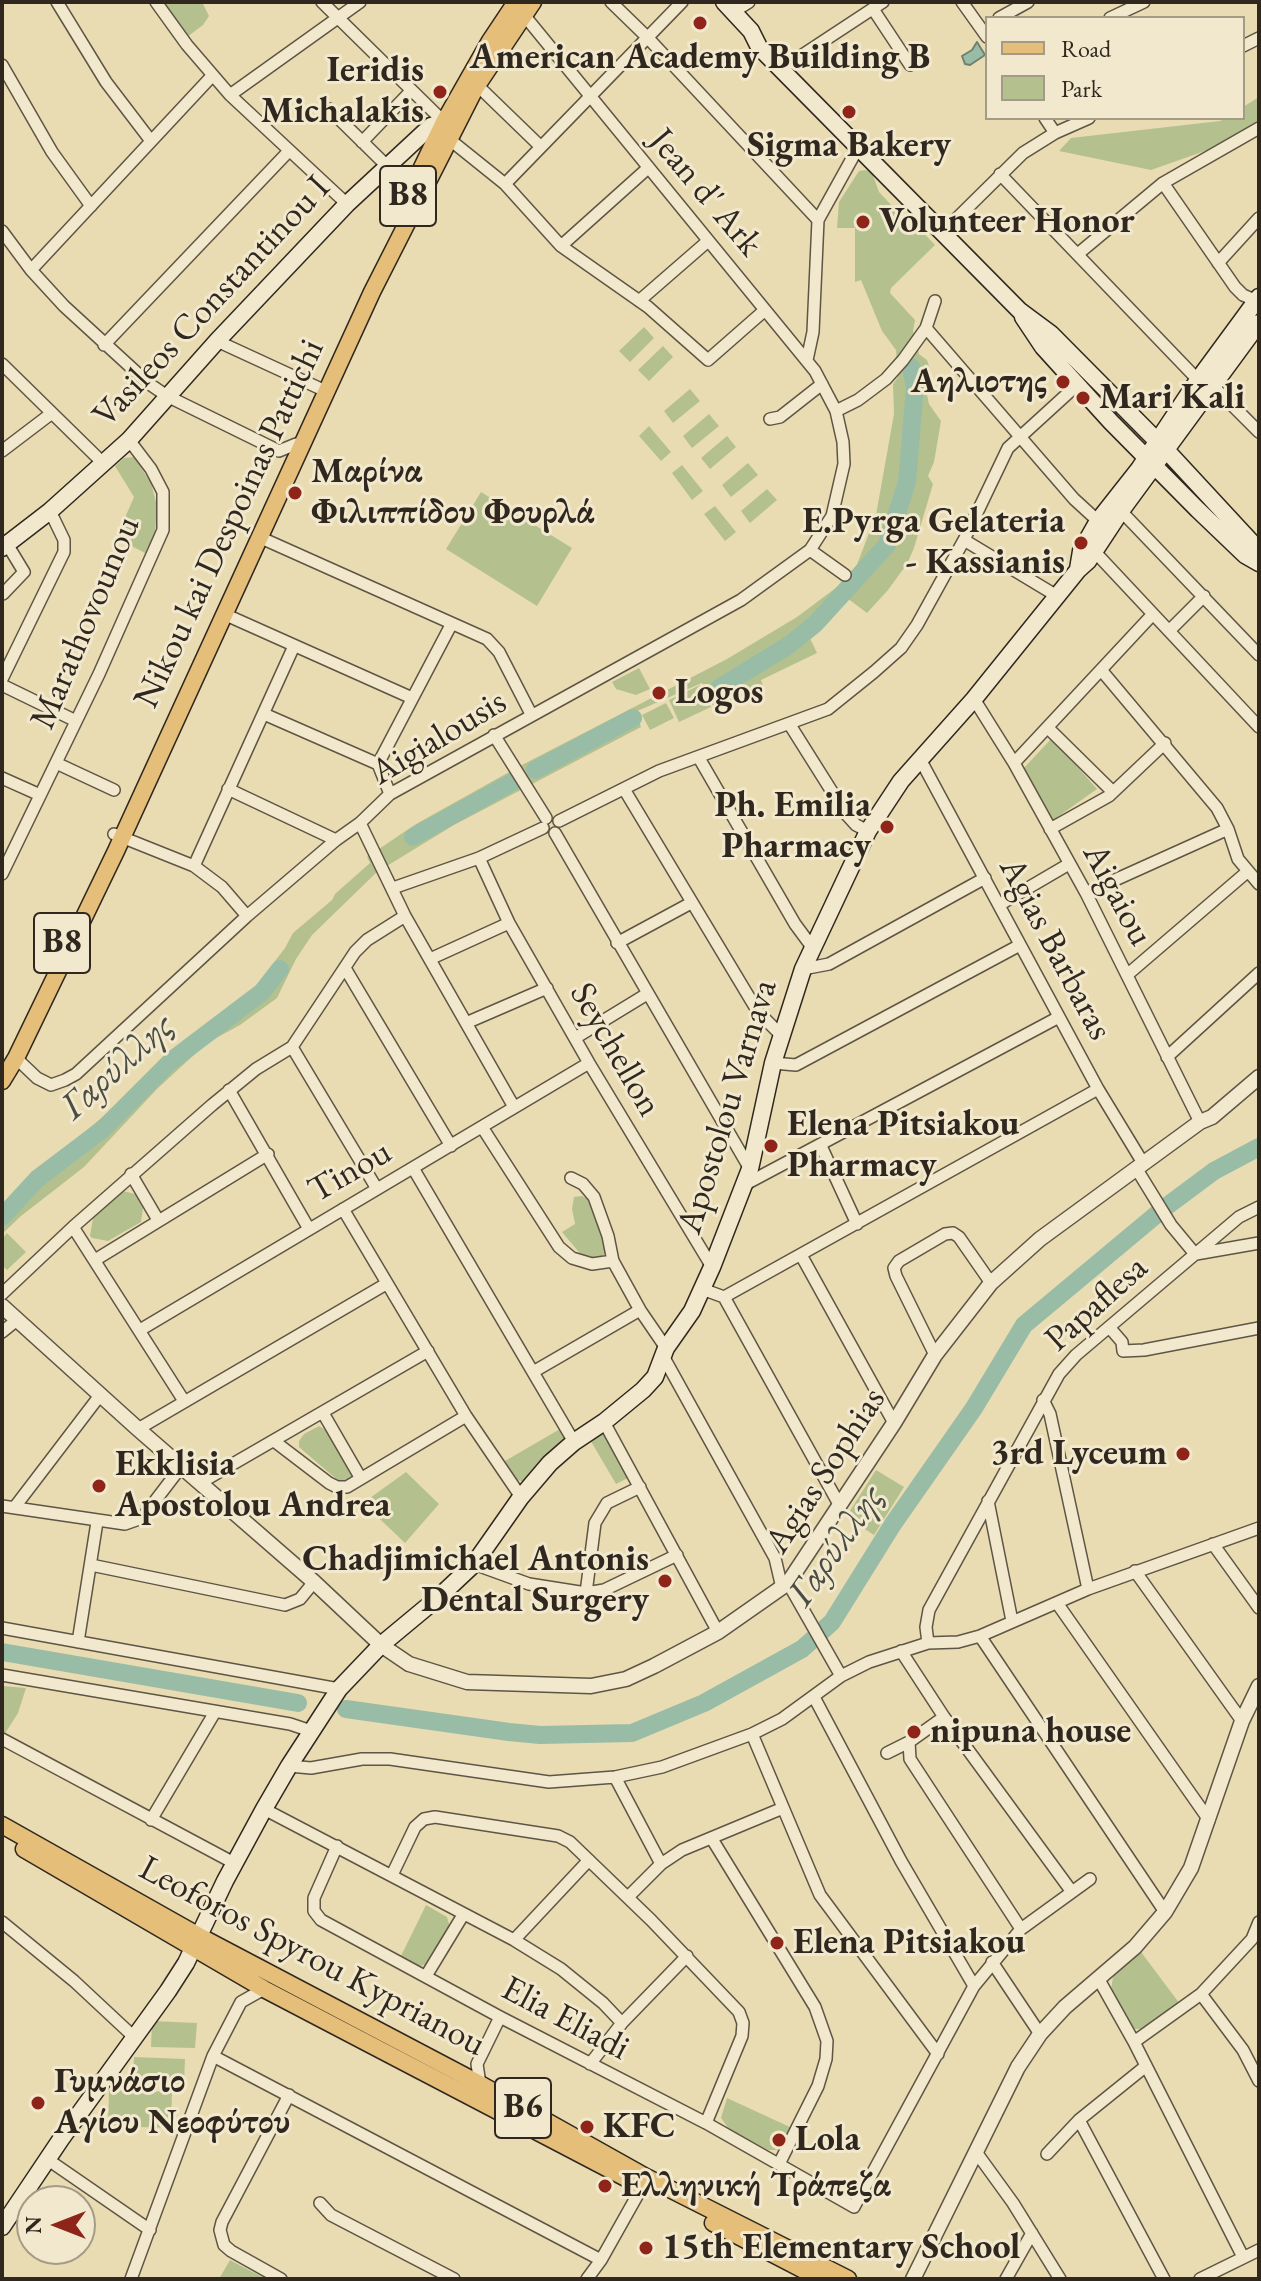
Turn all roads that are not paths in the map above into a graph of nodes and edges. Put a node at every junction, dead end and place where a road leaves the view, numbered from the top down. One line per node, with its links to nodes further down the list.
1 (57, 2): 37 (street)
2 (156, 2): 24 (street)
3 (322, 2): 17 (street)
4 (360, 2): 17 (street)
5 (611, 2): 19 (street)
6 (682, 2): 19 (street)
7 (710, 2): 20 (main road)
8 (749, 2): 14 (street)
9 (962, 2): 18 (street)
10 (1028, 2): 15 (street)
11 (1144, 2): 16 (street)
12 (878, 5): 22 (street); 23 (street)
13 (524, 6): 25 (main road, Nikou kai Despoinas Pattichi / B8); 28 (street, Jean d' Ark); 33 (main road, Nikou kai Despoinas Pattichi / B8)
14 (729, 7): 20 (main road)
15 (1003, 16)
16 (1114, 16)
17 (336, 18): 26 (street); 27 (street)
18 (985, 30)
19 (647, 37): 28 (street); 50 (street)
20 (759, 47): 23 (main road)
21 (2, 65): 48 (street)
22 (910, 65)
23 (781, 69): 40 (main road)
24 (212, 76): 27 (street); 37 (street)
25 (477, 85): 29 (main road, Nikou kai Despoinas Pattichi / B8); 39 (street)
26 (411, 91): 33 (street); 38 (street)
27 (230, 95): 41 (street)
28 (590, 98): 39 (street); 43 (street, Jean d' Ark)
29 (468, 104): 33 (main road, Vasileos Constantinou I); 36 (main road, Nikou kai Despoinas Pattichi / B8)
30 (329, 109): 38 (street)
31 (1046, 120): 35 (street)
32 (1084, 120): 35 (street)
33 (444, 122): 42 (main road, Vasileos Constantinou I); 72 (main road, Nikou kai Despoinas Pattichi / B8)
34 (1259, 128): 45 (street)
35 (1055, 133): 44 (street)
36 (449, 139): 46 (street); 83 (main road, Nikou kai Despoinas Pattichi / B8)
37 (151, 141): 48 (street)
38 (362, 142): 42 (street)
39 (540, 146): 46 (street)
40 (859, 146): 50 (street); 52 (main road)
41 (288, 152): 47 (street); 66 (street)
42 (387, 166): 47 (main road, Vasileos Constantinou I)
43 (648, 168): 53 (street, Jean d' Ark); 54 (street)
44 (1000, 174): 52 (street); 55 (street)
45 (1163, 183): 55 (street); 56 (street)
46 (505, 184): 54 (street)
47 (347, 204): 65 (main road, Vasileos Constantinou I)
48 (91, 206): 57 (street)
49 (1259, 218): 56 (street)
50 (818, 220): 67 (street)
51 (2, 231): 57 (street)
52 (943, 232): 62 (main road)
53 (708, 241): 59 (street); 61 (street, Jean d' Ark)
54 (561, 246): 59 (street)
55 (1079, 253): 69 (street)
56 (1218, 263): 58 (street)
57 (31, 270): 66 (street)
58 (1258, 300): 69 (main road)
59 (639, 301): 61 (street)
60 (935, 301): 64 (street)
61 (765, 310): 67 (street, Jean d' Ark)
62 (1020, 311): 71 (main road); 80 (main road)
63 (1259, 323): 69 (main road)
64 (926, 328): 74 (street); 78 (street)
65 (217, 341): 72 (street); 73 (main road, Vasileos Constantinou I)
66 (104, 345): 73 (street)
67 (807, 360): 70 (street, Jean d' Ark)
68 (2, 364): 75 (street)
69 (1206, 383): 77 (street); 80 (main road)
70 (822, 384): 74 (street, Jean d' Ark); 76 (street)
71 (1077, 385): 78 (street); 82 (main road)
72 (319, 388): 83 (main road, Nikou kai Despoinas Pattichi / B8)
73 (167, 396): 79 (main road, Vasileos Constantinou I); 83 (street)
74 (836, 411): 91 (street, Aigialousis)
75 (52, 413): 81 (street); 84 (street)
76 (770, 419)
77 (1259, 432)
78 (1019, 436): 87 (street); 89 (street)
79 (129, 440): 84 (main road, Vasileos Constantinou I); 112 (street, Marathovounou)
80 (1162, 446): 82 (main road); 93 (main road)
81 (2, 451)
82 (1151, 461): 86 (main road, Apostolou Varnava); 87 (main road, Apostolou Varnava); 94 (main road)
83 (285, 462): 88 (main road, Nikou kai Despoinas Pattichi); 135 (main road, Nikou kai Despoinas Pattichi / B8)
84 (104, 464): 85 (main road, Vasileos Constantinou I)
85 (50, 511): 90 (main road, Vasileos Constantinou I); 107 (street)
86 (1121, 511): 92 (main road, Apostolou Varnava); 99 (street)
87 (1098, 521): 95 (main road, Apostolou Varnava)
88 (259, 537): 100 (main road, Nikou kai Despoinas Pattichi); 102 (street)
89 (964, 540): 98 (street); 113 (street)
90 (5, 546): 97 (street)
91 (810, 550): 96 (street); 111 (street, Aigialousis)
92 (1094, 551): 95 (main road, Apostolou Varnava); 101 (street)
93 (1259, 555)
94 (1259, 563)
95 (1078, 570): 98 (main road, Apostolou Varnava)
96 (845, 575)
97 (3, 594)
98 (1057, 596): 109 (main road, Apostolou Varnava)
99 (1204, 596): 103 (street); 105 (street)
100 (224, 614): 104 (street); 135 (main road, Nikou kai Despoinas Pattichi)
101 (1153, 614): 103 (street); 106 (street)
102 (451, 625): 108 (street); 111 (street)
103 (1169, 631): 114 (street)
104 (294, 646): 108 (street); 110 (street)
105 (1259, 655)
106 (1102, 671): 115 (street); 117 (street)
107 (2, 682): 112 (street)
108 (412, 698): 122 (street)
109 (974, 699): 119 (main road, Apostolou Varnava); 121 (street, Aigaiou)
110 (264, 714): 122 (street); 124 (street)
111 (531, 714): 116 (street, Aigialousis)
112 (76, 721): 120 (street, Marathovounou)
113 (790, 725): 118 (street); 134 (street)
114 (1259, 727)
115 (1048, 728): 121 (street); 127 (street)
116 (494, 735): 128 (street, Aigialousis); 131 (street)
117 (1165, 743): 127 (street); 133 (street)
118 (699, 758): 125 (street); 153 (street)
119 (920, 759): 134 (main road, Apostolou Varnava); 142 (street, Agias Barbaras)
120 (56, 763): 126 (street); 129 (street, Marathovounou)
121 (1014, 763): 132 (street, Aigaiou)
122 (378, 764): 128 (street)
123 (2, 778): 129 (street)
124 (228, 789): 136 (street); 139 (street)
125 (624, 789): 131 (street); 146 (street)
126 (114, 790)
127 (1113, 792): 132 (street)
128 (390, 794): 130 (street, Aigialousis)
129 (40, 795): 141 (street, Marathovounou)
130 (360, 823): 136 (street, Aigialousis); 144 (street)
131 (551, 825): 137 (street); 151 (street)
132 (1050, 829): 138 (street, Aigaiou)
133 (1228, 829): 140 (street); 145 (street)
134 (868, 831): 153 (main road, Apostolou Varnava)
135 (118, 835): 139 (street); 167 (main road, Nikou kai Despoinas Pattichi / B8)
136 (336, 840): 148 (street, Aigialousis)
137 (479, 858): 144 (street); 150 (street, Seychellon)
138 (1069, 864): 145 (street, Aigaiou); 147 (street)
139 (194, 866): 148 (street)
140 (1247, 872): 143 (street); 158 (street)
141 (2, 874)
142 (985, 878): 147 (street, Agias Barbaras); 156 (street)
143 (1259, 884)
144 (393, 888): 149 (street)
145 (1086, 893): 158 (street, Aigaiou)
146 (691, 903): 151 (street); 163 (street)
147 (999, 905): 152 (street, Agias Barbaras)
148 (247, 916): 167 (street, Aigialousis)
149 (405, 916): 154 (street); 155 (street)
150 (509, 923): 154 (street); 159 (street, Seychellon)
151 (617, 943): 160 (street)
152 (1020, 945): 161 (street, Agias Barbaras); 169 (street)
153 (812, 947): 156 (main road, Apostolou Varnava)
154 (430, 959): 162 (street)
155 (345, 968): 165 (street); 177 (street)
156 (803, 969): 163 (main road, Apostolou Varnava)
157 (1259, 973): 166 (street)
158 (1127, 975): 166 (street, Aigaiou)
159 (547, 988): 162 (street); 164 (street, Seychellon)
160 (647, 994): 164 (street); 182 (street)
161 (1059, 1017): 172 (street, Agias Barbaras); 178 (street)
162 (466, 1023): 174 (street)
163 (781, 1035): 169 (main road, Apostolou Varnava)
164 (575, 1038): 168 (street, Seychellon)
165 (292, 1047): 173 (street); 186 (street)
166 (1167, 1057): 175 (street, Aigaiou)
167 (9, 1060): 171 (main road, Nikou kai Despoinas Pattichi)
168 (589, 1063): 174 (street, Tinou); 198 (street, Seychellon)
169 (773, 1063): 182 (main road, Apostolou Varnava)
170 (1259, 1077): 175 (street, Agias Sophias)
171 (2, 1081)
172 (1098, 1089): 180 (street, Agias Barbaras); 190 (street)
173 (229, 1090): 179 (street); 183 (street)
174 (514, 1107): 176 (street, Tinou)
175 (1200, 1122): 180 (street, Agias Sophias)
176 (482, 1127): 177 (street, Tinou); 197 (street)
177 (451, 1146): 181 (street, Tinou)
178 (821, 1146): 185 (street); 190 (street)
179 (268, 1154): 189 (street); 192 (street)
180 (1139, 1166): 194 (street, Agias Barbaras); 199 (street, Agias Sophias)
181 (413, 1168): 186 (street, Tinou); 214 (street)
182 (750, 1169): 185 (main road, Apostolou Varnava)
183 (131, 1174): 189 (street); 191 (street)
184 (571, 1178): 197 (street)
185 (743, 1186): 198 (main road, Apostolou Varnava)
186 (377, 1189): 188 (street, Tinou)
187 (1259, 1207): 194 (street, Papaflesa)
188 (343, 1209): 192 (street, Tinou); 200 (street)
189 (158, 1220): 196 (street)
190 (857, 1224): 195 (street)
191 (73, 1227): 196 (street); 202 (street)
192 (309, 1229): 209 (street, Tinou)
193 (1259, 1243): 194 (street)
194 (1195, 1254): 207 (street, Papaflesa)
195 (801, 1255): 203 (street); 221 (street)
196 (95, 1260): 209 (street)
197 (613, 1261): 205 (street)
198 (712, 1267): 201 (main road, Apostolou Varnava)
199 (991, 1283): 213 (street, Agias Sophias); 213 (street)
200 (386, 1284): 211 (street); 217 (street)
201 (702, 1289): 203 (street); 212 (main road, Apostolou Varnava)
202 (2, 1294)
203 (724, 1297): 231 (street)
204 (2, 1306): 206 (street, Agias Sophias)
205 (640, 1310): 212 (street); 214 (street)
206 (17, 1320): 210 (street); 215 (street, Agias Sophias)
207 (1109, 1327): 208 (street); 216 (street, Papaflesa)
208 (1259, 1328)
209 (140, 1330): 217 (street)
210 (2, 1332)
211 (428, 1351): 218 (street); 219 (street)
212 (664, 1352): 220 (main road, Apostolou Varnava); 237 (street)
213 (935, 1355): 221 (street, Agias Sophias)
214 (533, 1372): 224 (street)
215 (101, 1394): 222 (street, Agias Sophias); 232 (street)
216 (1043, 1400): 230 (street, Papaflesa); 244 (street)
217 (184, 1401): 222 (street)
218 (323, 1413): 223 (street); 226 (street)
219 (466, 1416): 226 (street); 229 (street)
220 (604, 1422): 224 (main road, Apostolou Varnava); 228 (street)
221 (894, 1423): 231 (street, Agias Sophias)
222 (138, 1429): 225 (street, Agias Sophias)
223 (274, 1441): 226 (street); 227 (street)
224 (574, 1442): 229 (main road, Apostolou Varnava)
225 (181, 1467): 227 (street, Agias Sophias); 233 (street)
226 (360, 1477)
227 (200, 1483): 242 (street, Agias Sophias)
228 (640, 1487): 236 (street); 245 (street)
229 (521, 1497): 238 (main road, Apostolou Varnava)
230 (988, 1501): 248 (street); 253 (street, Papaflesa)
231 (840, 1506): 240 (street, Agias Sophias)
232 (8, 1507): 233 (street)
233 (97, 1522): 239 (street)
234 (1259, 1528): 235 (street)
235 (1213, 1544): 241 (street); 247 (street)
236 (677, 1555): 245 (street); 250 (street)
237 (775, 1558): 240 (street); 243 (street)
238 (474, 1564): 245 (street); 254 (main road, Apostolou Varnava)
239 (91, 1565): 242 (street); 252 (street)
240 (799, 1570): 243 (street, Agias Sophias)
241 (1135, 1571): 244 (street); 263 (street)
242 (314, 1582): 254 (street, Agias Sophias)
243 (785, 1586): 250 (street, Agias Sophias); 257 (street)
244 (1088, 1589): 246 (street)
245 (586, 1593)
246 (1057, 1603): 248 (street); 274 (street)
247 (1259, 1608)
248 (1012, 1621): 251 (street)
249 (2, 1628): 252 (street)
250 (718, 1632): 254 (street, Agias Sophias)
251 (980, 1636): 253 (street); 286 (street)
252 (78, 1642): 258 (street)
253 (928, 1643): 255 (street)
254 (381, 1645): 258 (main road, Apostolou Varnava)
255 (901, 1651): 257 (street); 262 (street)
256 (2, 1675): 261 (street)
257 (841, 1676): 260 (street)
258 (339, 1689): 264 (main road, Apostolou Varnava)
259 (1258, 1689): 263 (street)
260 (814, 1697): 265 (street); 299 (street)
261 (215, 1712): 264 (street); 273 (street)
262 (944, 1717): 267 (street); 284 (street)
263 (1242, 1721): 274 (street)
264 (311, 1731): 269 (main road, Apostolou Varnava)
265 (752, 1734): 270 (street); 271 (street)
266 (2, 1739): 273 (street)
267 (909, 1742): 268 (street); 290 (street)
268 (887, 1753)
269 (289, 1766): 270 (street); 272 (main road, Apostolou Varnava)
270 (615, 1777): 281 (street)
271 (783, 1808): 277 (street); 308 (street)
272 (264, 1809): 278 (street); 280 (main road, Apostolou Varnava)
273 (151, 1820): 280 (street)
274 (1209, 1820): 286 (street)
275 (2, 1825): 292 (main road, Leoforos Spyrou Kyprianou / B6)
276 (2, 1837): 292 (main road, Leoforos Spyrou Kyprianou / B6)
277 (712, 1839): 281 (street); 322 (street)
278 (337, 1846): 282 (street); 297 (street, Elia Eliadi)
279 (589, 1860): 282 (street); 285 (street); 291 (street)
280 (234, 1863): 292 (main road, Apostolou Varnava)
281 (661, 1864): 285 (street)
282 (392, 1875): 287 (street)
283 (1090, 1879): 284 (street)
284 (1072, 1892): 290 (street)
285 (628, 1897): 294 (street)
286 (1165, 1912): 298 (street)
287 (463, 1915): 291 (street); 297 (street)
288 (2, 1922): 306 (street)
289 (1259, 1922): 293 (street)
290 (1021, 1929): 295 (street)
291 (514, 1940): 304 (street)
292 (196, 1942): 296 (main road, Leoforos Spyrou Kyprianou / B6); 306 (main road, Apostolou Varnava); 313 (main road, Leoforos Spyrou Kyprianou / B6)
293 (1256, 1942): 301 (street)
294 (687, 1956): 304 (street); 318 (street)
295 (992, 1962): 299 (street); 305 (street)
296 (239, 1975): 300 (main road, Leoforos Spyrou Kyprianou / B6); 302 (street)
297 (426, 1976): 303 (street, Elia Eliadi)
298 (1098, 1978): 305 (street); 307 (street)
299 (974, 1986): 308 (street)
300 (264, 1989): 302 (street); 323 (main road, Leoforos Spyrou Kyprianou / B6)
301 (1201, 1994): 307 (street); 314 (street)
302 (241, 2002): 309 (street)
303 (500, 2017): 310 (street); 311 (street, Elia Eliadi)
304 (622, 2023): 311 (street)
305 (1040, 2034): 319 (street)
306 (134, 2037): 321 (main road, Apostolou Varnava)
307 (1134, 2042): 312 (street)
308 (938, 2054): 322 (street, Elia Eliadi)
309 (213, 2056): 316 (street); 326 (street)
310 (477, 2064): 313 (street); 315 (street)
311 (590, 2064): 318 (street, Elia Eliadi)
312 (1146, 2066): 317 (street); 329 (street)
313 (457, 2073): 315 (main road, Leoforos Spyrou Kyprianou / B6)
314 (1259, 2081)
315 (480, 2084): 336 (main road, Leoforos Spyrou Kyprianou / B6)
316 (289, 2095): 330 (street); 332 (street)
317 (1079, 2120): 320 (street); 340 (street)
318 (706, 2123): 322 (street, Elia Eliadi)
319 (976, 2152): 327 (street); 337 (street)
320 (1047, 2154)
321 (47, 2159): 325 (main road, Apostolou Varnava); 326 (street)
322 (779, 2164)
323 (642, 2187): 330 (street); 335 (main road, Leoforos Spyrou Kyprianou / B6)
324 (320, 2203): 333 (street)
325 (2, 2227)
326 (150, 2230): 331 (street)
327 (1032, 2233): 338 (street); 339 (street)
328 (1259, 2250): 329 (street)
329 (1243, 2257): 341 (street)
330 (601, 2260): 334 (street)
331 (131, 2279)
332 (281, 2279)
333 (454, 2279)
334 (587, 2279)
335 (821, 2279)
336 (848, 2279)
337 (913, 2279)
338 (1006, 2279)
339 (1060, 2279)
340 (1164, 2279)
341 (1200, 2279)

